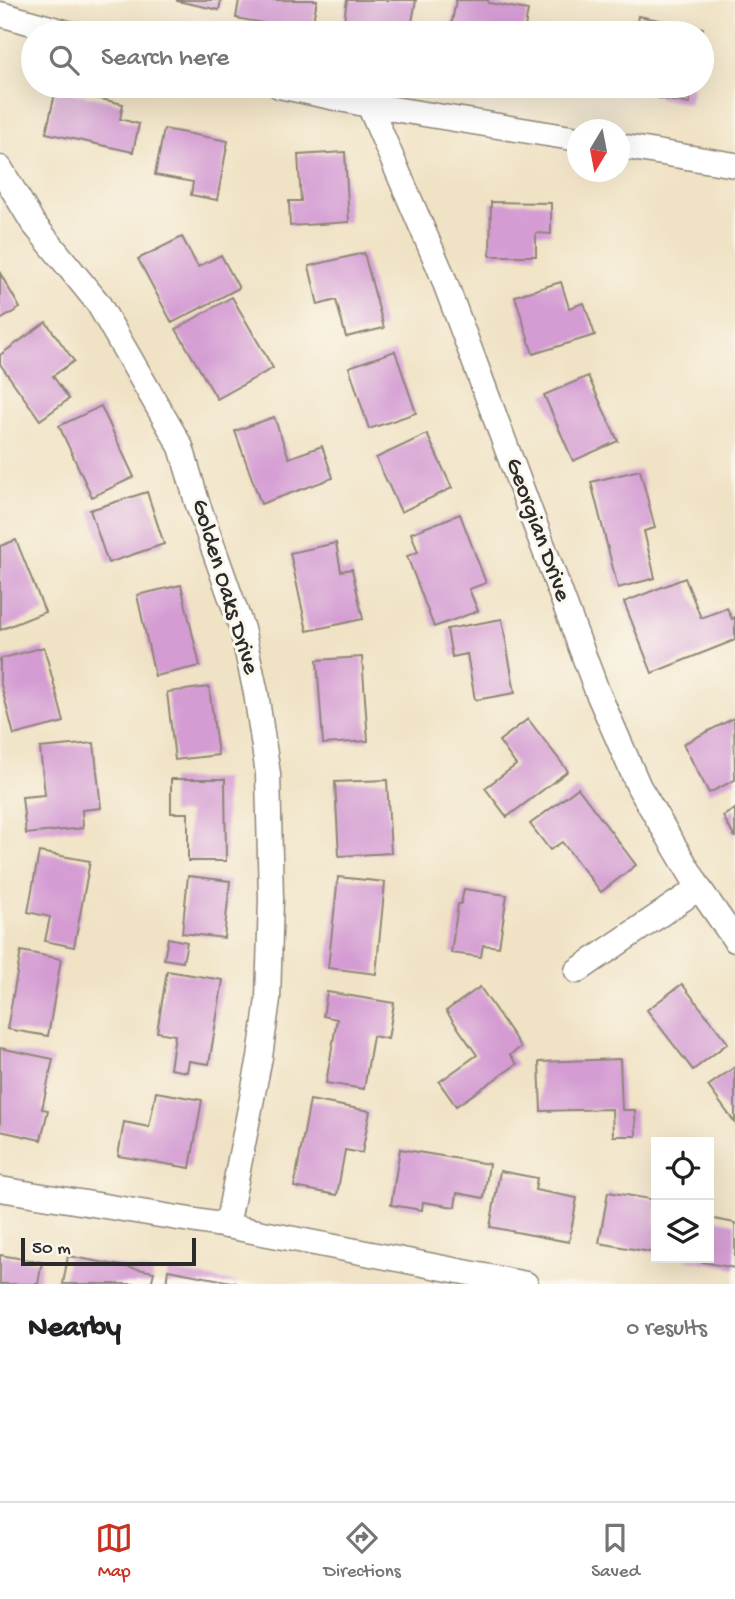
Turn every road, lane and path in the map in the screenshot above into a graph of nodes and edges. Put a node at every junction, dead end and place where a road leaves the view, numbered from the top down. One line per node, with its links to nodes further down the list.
1 (0, 15): 2 (street)
2 (23, 21)
3 (336, 98): 4 (street)
4 (369, 105): 5 (street); 9 (street, Georgian Drive)
5 (567, 137)
6 (630, 148): 7 (street)
7 (735, 165)
8 (0, 168): 13 (street, Golden Oaks Drive)
9 (699, 888): 10 (street, Georgian Drive); 11 (street)
10 (735, 940)
11 (577, 971)
12 (0, 1189): 13 (street)
13 (227, 1226): 14 (street)
14 (521, 1283)

